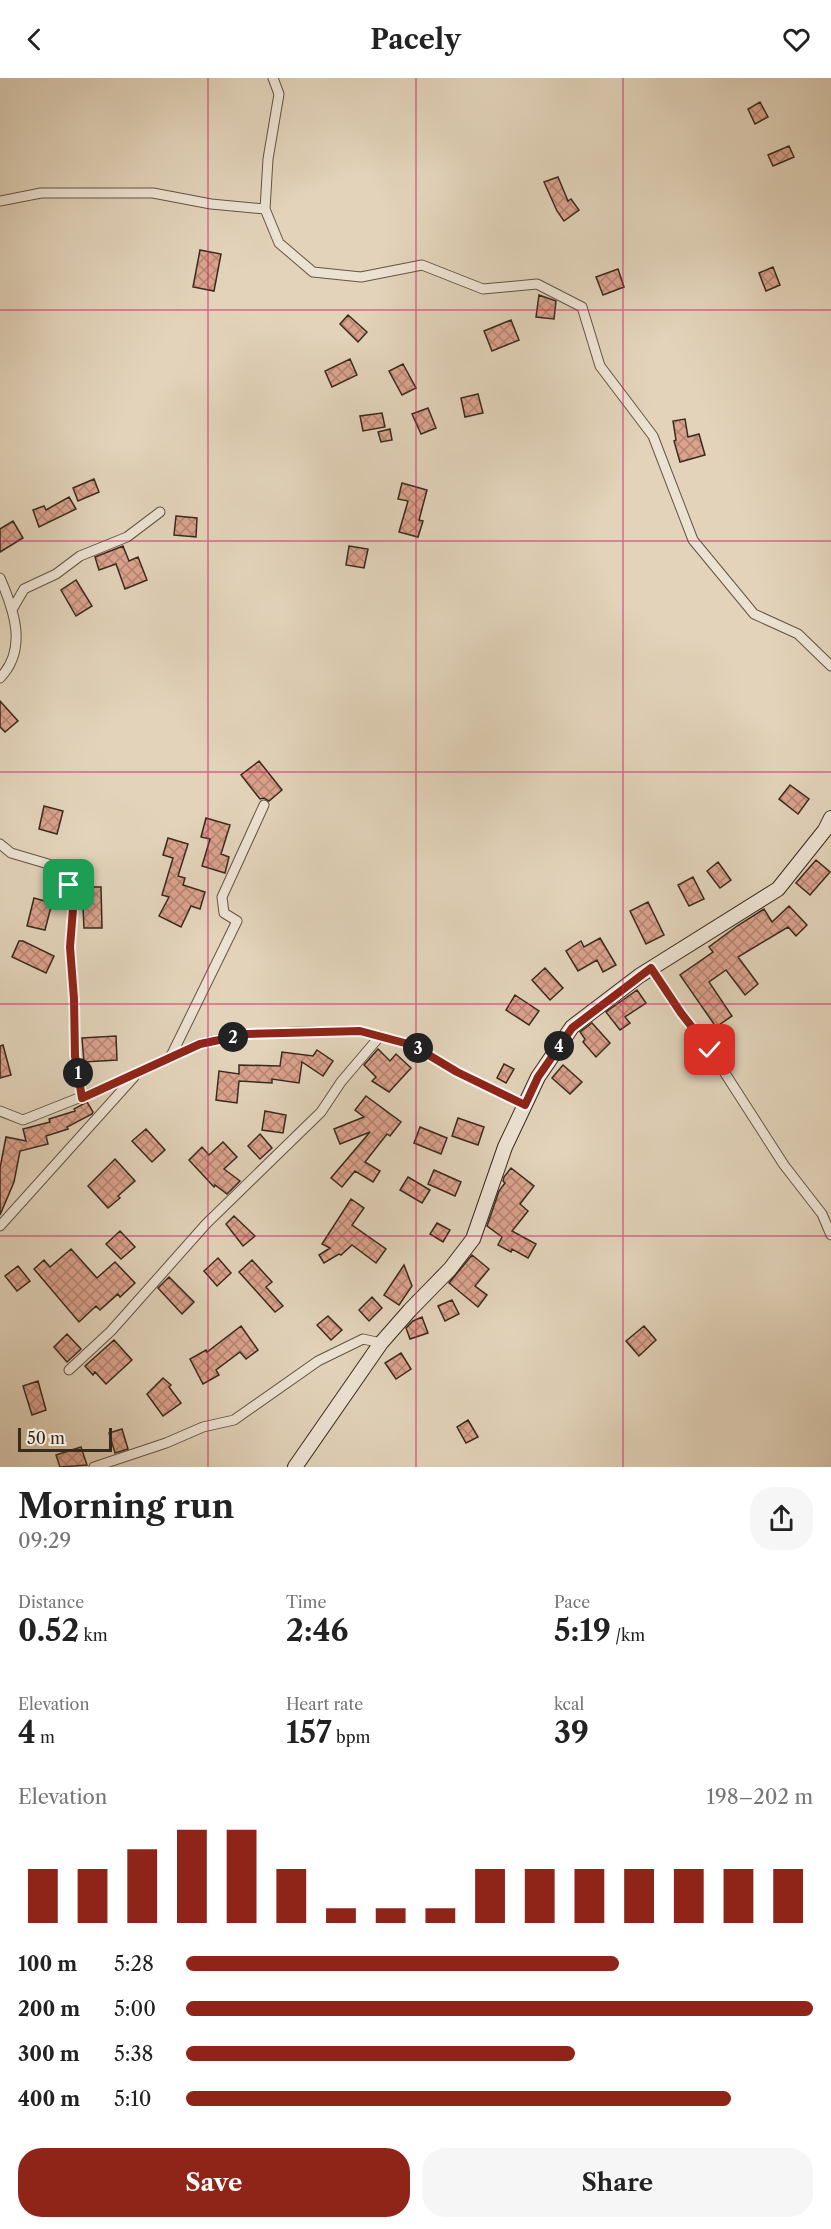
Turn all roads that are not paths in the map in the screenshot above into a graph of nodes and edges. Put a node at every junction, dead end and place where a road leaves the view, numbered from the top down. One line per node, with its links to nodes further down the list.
1 (273, 78): 3 (street)
2 (0, 201): 3 (street)
3 (265, 209): 7 (street)
4 (160, 512): 6 (street)
5 (0, 578): 6 (street)
6 (13, 608): 8 (street)
7 (831, 666)
8 (0, 678)
9 (264, 805): 14 (street)
10 (831, 818): 12 (street)
11 (0, 844): 16 (street)
12 (651, 968): 17 (street); 20 (street)
13 (380, 1036): 14 (street); 17 (street); 22 (street)
14 (171, 1056): 15 (street)
15 (137, 1073): 16 (street); 19 (street)
16 (82, 1098): 18 (street)
17 (525, 1105): 21 (street)
18 (0, 1111)
19 (0, 1226)
20 (831, 1235)
21 (381, 1343): 23 (street); 24 (street)
22 (69, 1370)
23 (94, 1467)
24 (295, 1467)

